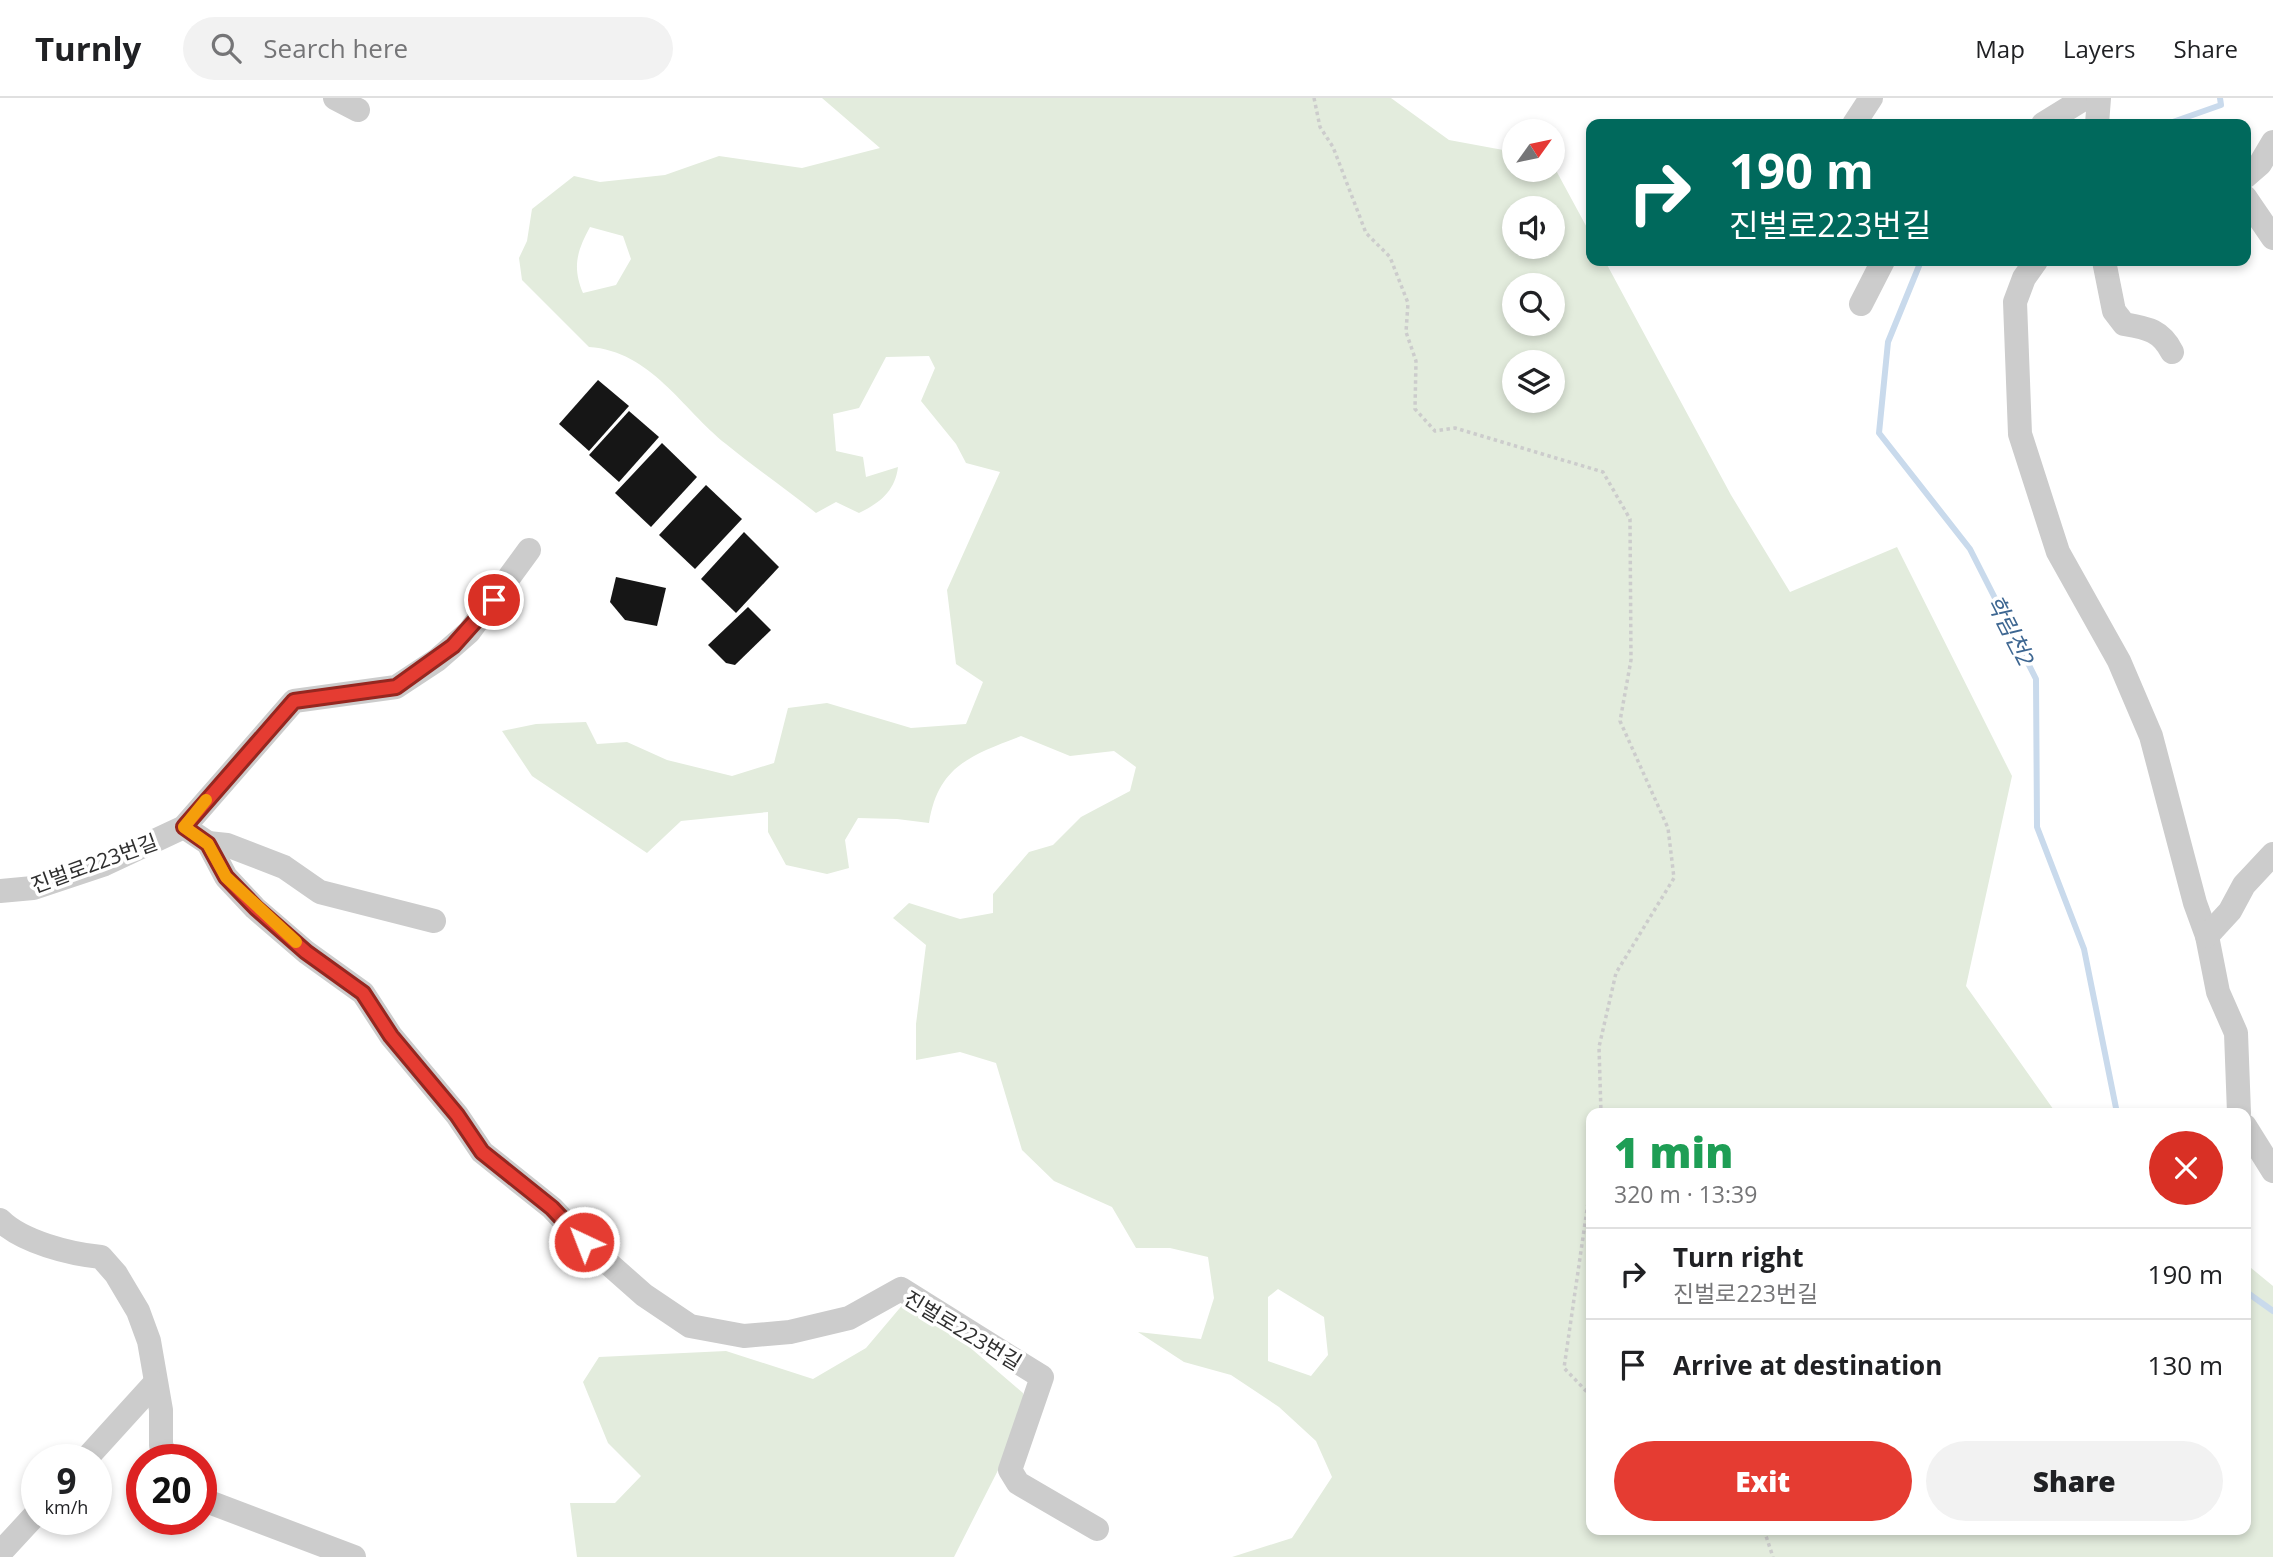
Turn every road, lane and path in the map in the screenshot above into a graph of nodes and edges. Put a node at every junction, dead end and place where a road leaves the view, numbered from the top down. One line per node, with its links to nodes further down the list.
1 (335, 98): 6 (lane)
2 (1314, 98): 26 (path)
3 (1871, 98): 7 (lane)
4 (2085, 98): 8 (lane)
5 (2099, 98): 9 (lane)
6 (358, 110)
7 (1857, 119)
8 (2051, 119)
9 (2097, 119)
10 (2273, 142): 11 (lane)
11 (2251, 172)
12 (2251, 206): 13 (lane)
13 (2273, 238)
14 (1880, 266): 17 (lane)
15 (2032, 266): 25 (lane)
16 (2105, 266): 18 (lane)
17 (1861, 304)
18 (2172, 352)
19 (529, 550): 20 (lane, 진벌로223번길)
20 (184, 827): 21 (lane, 진벌로223번길); 23 (lane, 진벌로223번길)
21 (208, 844): 24 (lane); 37 (lane, 진벌로223번길)
22 (2273, 854): 25 (lane)
23 (0, 891)
24 (434, 921)
25 (2207, 936): 27 (lane)
26 (1601, 1108)
27 (2239, 1108)
28 (2251, 1136): 29 (lane)
29 (2273, 1171)
30 (1586, 1216): 33 (path)
31 (0, 1220): 32 (lane)
32 (155, 1383): 34 (lane); 35 (lane)
33 (1586, 1391)
34 (100, 1444)
35 (161, 1444)
36 (217, 1505): 41 (lane)
37 (1097, 1529)
38 (21, 1530): 40 (lane)
39 (1766, 1535): 42 (path)
40 (0, 1553)
41 (355, 1557)
42 (1773, 1557)

